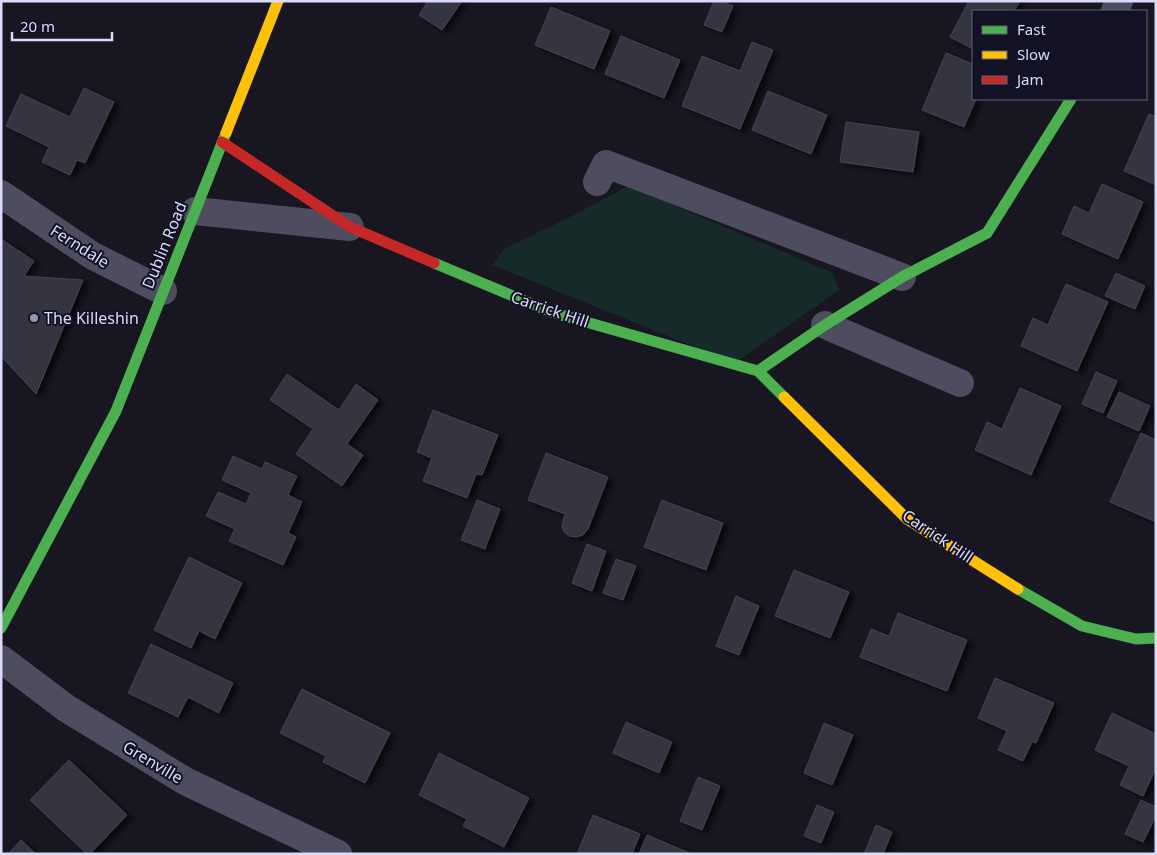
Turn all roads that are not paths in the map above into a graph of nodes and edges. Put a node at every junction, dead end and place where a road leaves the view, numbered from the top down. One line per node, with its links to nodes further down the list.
1 (278, 1): 3 (street, Dublin Road)
2 (1069, 100): 8 (street)
3 (222, 142): 6 (street, Dublin Road); 7 (street, Carrick Hill)
4 (598, 182): 8 (street)
5 (1, 194): 9 (street, Ferndale)
6 (195, 211): 7 (street, Carrick Hill); 9 (street, Dublin Road)
7 (350, 227): 11 (street, Carrick Hill)
8 (902, 277): 10 (street)
9 (163, 291): 13 (street, Dublin Road)
10 (825, 325): 11 (street); 12 (street)
11 (758, 371): 14 (street, Carrick Hill)
12 (960, 383)
13 (1, 628)
14 (1156, 638)
15 (1, 659): 16 (street, Grenville)
16 (324, 851)

